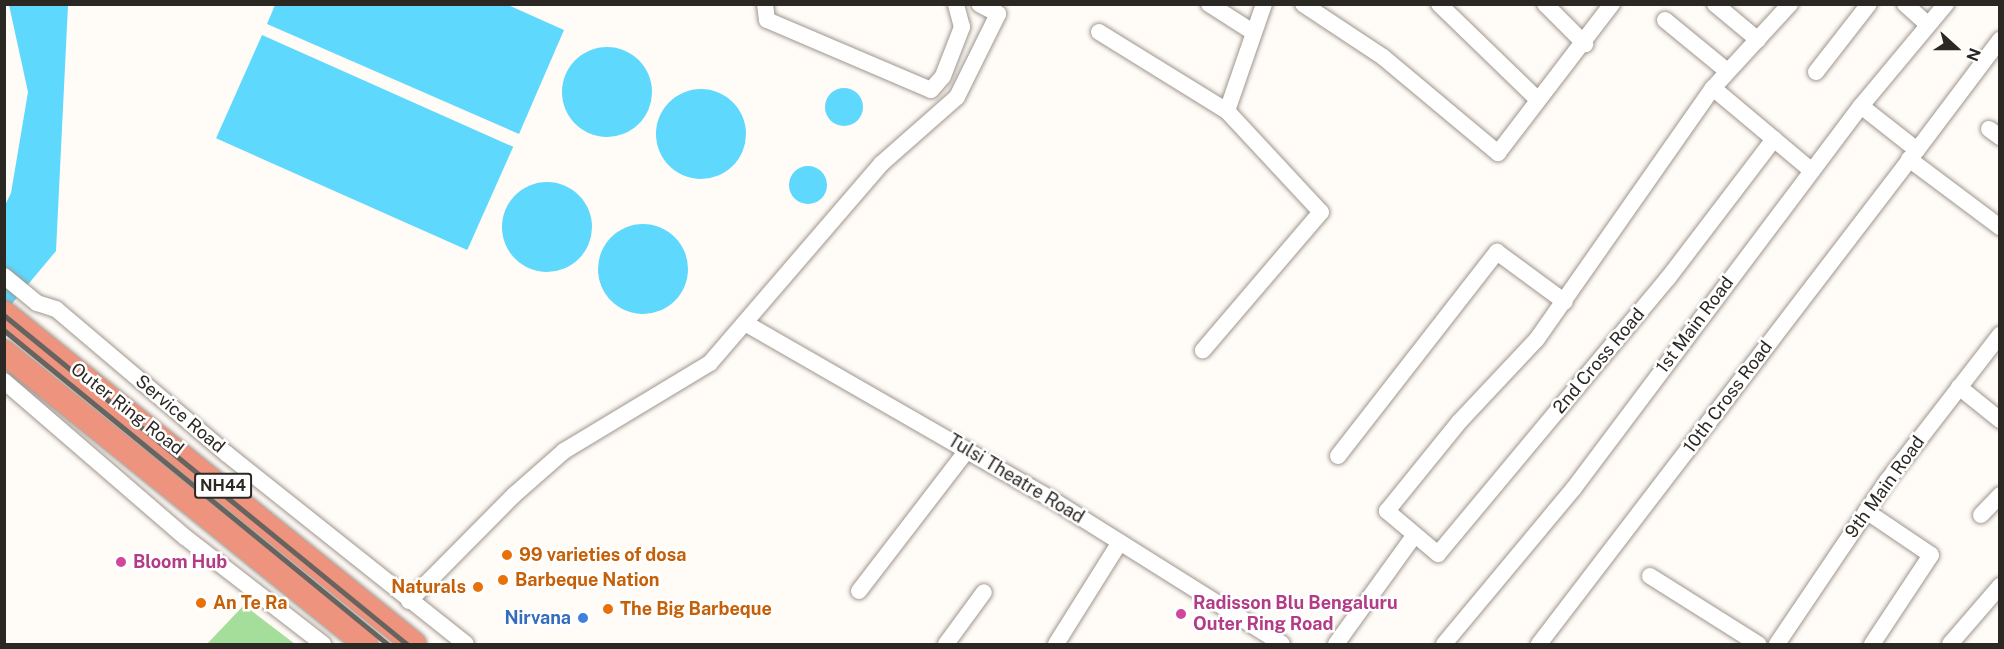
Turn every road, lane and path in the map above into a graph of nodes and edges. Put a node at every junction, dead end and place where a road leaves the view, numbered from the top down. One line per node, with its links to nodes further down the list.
1 (765, 4): 25 (street)
2 (956, 4): 25 (street)
3 (979, 4): 15 (street)
4 (1209, 4): 19 (street)
5 (1264, 4): 19 (street)
6 (1304, 4): 28 (street)
7 (1439, 4): 28 (street)
8 (1545, 4): 22 (street)
9 (1612, 4): 22 (street)
10 (1715, 4): 20 (street)
11 (1790, 4): 20 (street)
12 (1869, 4): 24 (street)
13 (1905, 4): 17 (street)
14 (1946, 4): 17 (street, 1st Main Road)
15 (1000, 9): 26 (street)
16 (1665, 20): 23 (street)
17 (1926, 23): 29 (street, 1st Main Road)
18 (1099, 32): 30 (street)
19 (1253, 32): 30 (street)
20 (1758, 40): 23 (street)
21 (2000, 40): 32 (street, 10th Cross Road)
22 (1585, 44): 28 (street)
23 (1727, 71): 27 (street)
24 (1816, 72)
25 (943, 76): 26 (street)
26 (964, 84): 38 (street)
27 (1713, 88): 31 (street); 36 (street)
28 (1538, 100)
29 (1861, 106): 32 (street); 33 (street, 1st Main Road)
30 (1227, 111): 40 (street)
31 (1773, 139): 33 (street); 50 (street, 2nd Cross Road)
32 (1913, 155): 34 (street); 66 (street, 10th Cross Road)
33 (1812, 171): 65 (street, 1st Main Road)
34 (2000, 226)
35 (4, 276): 56 (street, Service Road)
36 (1565, 302): 46 (street); 50 (street)
37 (4, 313): 59 (highway, Outer Ring Road / NH44)
38 (746, 323): 45 (street, Tulsi Theatre Road); 56 (street)
39 (2000, 335): 43 (street, 9th Main Road)
40 (1203, 350)
41 (4, 352): 58 (highway, Outer Ring Road / NH44)
42 (4, 381): 57 (street)
43 (1959, 387): 44 (street); 48 (street, 9th Main Road)
44 (2000, 420)
45 (967, 450): 51 (street, Tulsi Theatre Road); 54 (street)
46 (1338, 456)
47 (2000, 495): 49 (street)
48 (1866, 511): 68 (street, 9th Main Road); 69 (street)
49 (1982, 516)
50 (1414, 536): 64 (street)
51 (1120, 542): 62 (street); 63 (street, Tulsi Theatre Road)
52 (1650, 576): 67 (street)
53 (2000, 586): 70 (street)
54 (859, 591)
55 (984, 592): 61 (street)
56 (410, 602): 60 (street, Service Road)
57 (316, 642)
58 (366, 645)
59 (414, 645)
60 (466, 645)
61 (946, 645)
62 (1056, 645)
63 (1282, 645)
64 (1336, 645)
65 (1444, 645)
66 (1539, 645)
67 (1758, 645)
68 (1777, 645)
69 (1872, 645)
70 (1950, 645)

